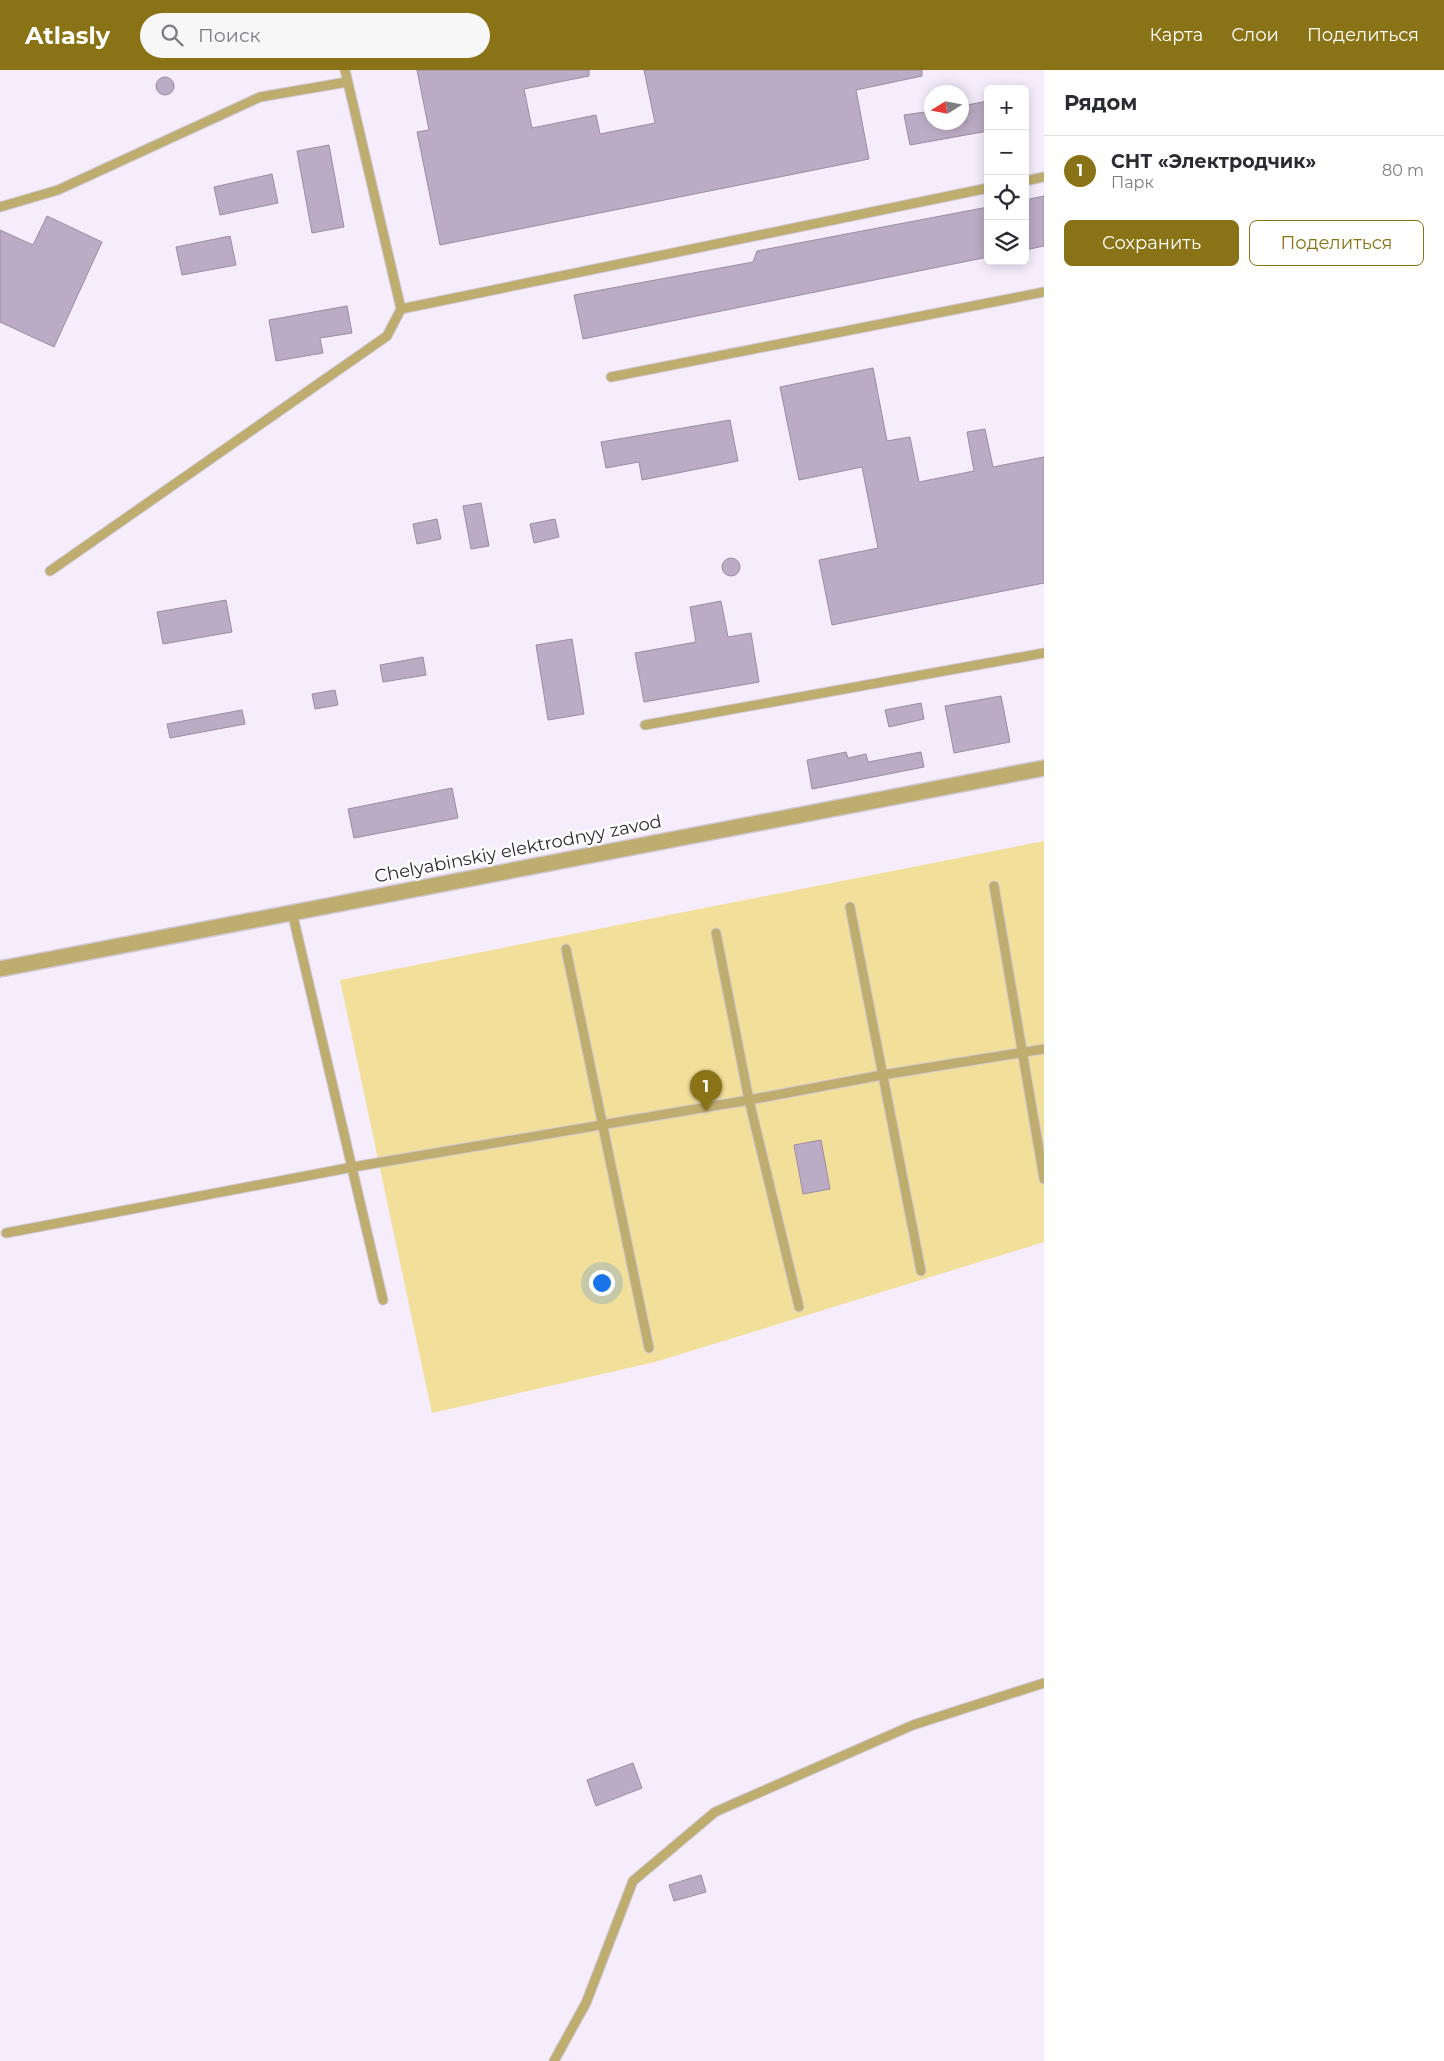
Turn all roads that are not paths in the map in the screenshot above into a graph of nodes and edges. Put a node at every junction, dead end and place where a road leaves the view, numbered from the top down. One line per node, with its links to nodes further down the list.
1 (345, 70): 2 (lane)
2 (347, 82): 6 (lane); 8 (lane)
3 (1044, 177): 4 (lane)
4 (1029, 180)
5 (984, 189): 8 (lane)
6 (0, 207)
7 (1044, 292): 9 (lane)
8 (402, 309): 10 (lane)
9 (612, 377)
10 (50, 571)
11 (1044, 653): 12 (lane)
12 (645, 726)
13 (1044, 768): 16 (street, Chelyabinskiy elektrodnyy zavod)
14 (994, 886): 21 (lane)
15 (850, 907): 22 (lane)
16 (292, 912): 19 (street, Chelyabinskiy elektrodnyy zavod); 25 (lane)
17 (716, 933): 23 (lane)
18 (566, 949): 24 (lane)
19 (0, 969)
20 (1044, 1049): 21 (lane)
21 (1022, 1053): 22 (lane); 26 (lane)
22 (882, 1075): 23 (lane); 28 (lane)
23 (749, 1100): 24 (lane); 30 (lane)
24 (603, 1125): 25 (lane); 31 (lane)
25 (352, 1167): 27 (lane); 29 (lane)
26 (1044, 1178)
27 (6, 1233)
28 (921, 1271)
29 (383, 1300)
30 (799, 1307)
31 (649, 1348)
32 (1044, 1684): 33 (lane)
33 (554, 2061)

